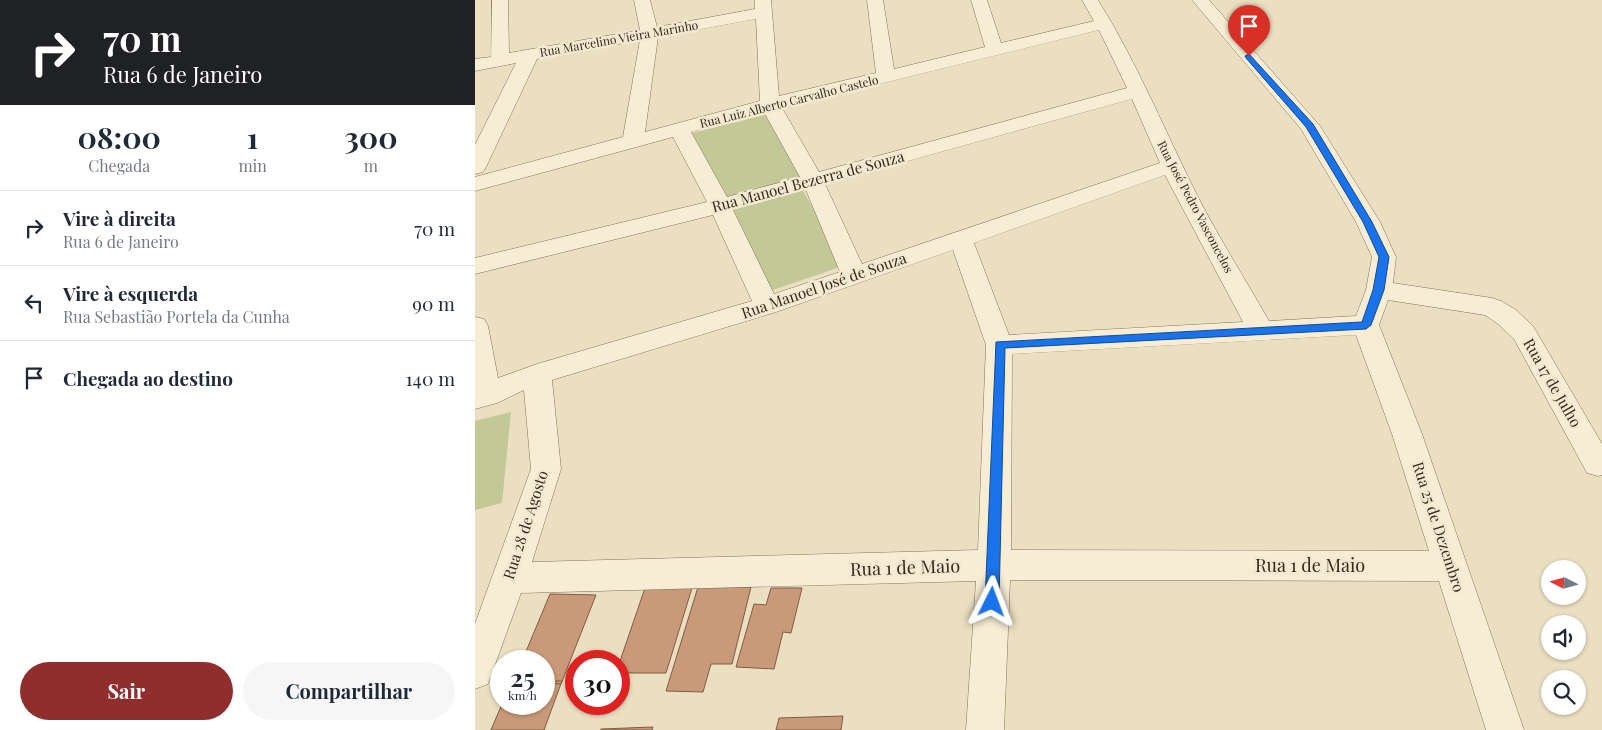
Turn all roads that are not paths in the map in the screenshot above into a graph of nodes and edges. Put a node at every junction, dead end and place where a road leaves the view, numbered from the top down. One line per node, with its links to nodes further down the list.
1 (500, 0): 12 (street)
2 (642, 0): 9 (street)
3 (875, 0): 14 (street)
4 (979, 0): 10 (street)
5 (1090, 0): 8 (street, Rua José Pedro Vasconcelos)
6 (1200, 0): 27 (street)
7 (763, 7): 9 (street, Rua Marcelino Vieira Marinho); 16 (street)
8 (1105, 23): 10 (street, Rua Luiz Alberto Carvalho Castelo); 15 (street, Rua José Pedro Vasconcelos)
9 (650, 33): 11 (street, Rua Marcelino Vieira Marinho); 18 (street)
10 (995, 51): 14 (street, Rua Luiz Alberto Carvalho Castelo)
11 (529, 56): 12 (street, Rua Marcelino Vieira Marinho); 20 (street)
12 (500, 60): 13 (street, Rua Marcelino Vieira Marinho)
13 (475, 65)
14 (886, 78): 16 (street, Rua Luiz Alberto Carvalho Castelo)
15 (1139, 91): 19 (street, Rua José Pedro Vasconcelos); 21 (street, Rua Manoel Bezerra de Souza)
16 (770, 106): 17 (street, Rua Luiz Alberto Carvalho Castelo); 21 (street)
17 (679, 129): 18 (street, Rua Luiz Alberto Carvalho Castelo); 23 (street)
18 (633, 142): 22 (street, Rua Luiz Alberto Carvalho Castelo)
19 (1171, 166): 24 (street, Rua Manoel José de Souza); 31 (street, Rua José Pedro Vasconcelos)
20 (475, 168)
21 (813, 181): 23 (street, Rua Manoel Bezerra de Souza); 26 (street)
22 (475, 184)
23 (720, 206): 25 (street, Rua Manoel Bezerra de Souza); 28 (street)
24 (961, 240): 26 (street, Rua Manoel José de Souza); 32 (street)
25 (475, 266)
26 (854, 275): 28 (street, Rua Manoel José de Souza)
27 (1379, 290): 29 (street); 35 (street, Rua 17 de Julho)
28 (767, 306): 33 (street, Rua Manoel José de Souza)
29 (1366, 325): 31 (street); 37 (street, Rua 25 de Dezembro)
30 (475, 326): 34 (street)
31 (1262, 332): 32 (street)
32 (999, 345): 36 (street)
33 (537, 374): 34 (street, Rua Manoel José de Souza); 38 (street, Rua 28 de Agosto)
34 (481, 396)
35 (1598, 464)
36 (994, 565): 37 (street, Rua 1 de Maio); 38 (street, Rua 1 de Maio); 40 (street)
37 (1451, 566): 41 (street, Rua 25 de Dezembro)
38 (510, 578): 39 (street, Rua 28 de Agosto)
39 (475, 672)
40 (985, 730)
41 (1505, 730)

